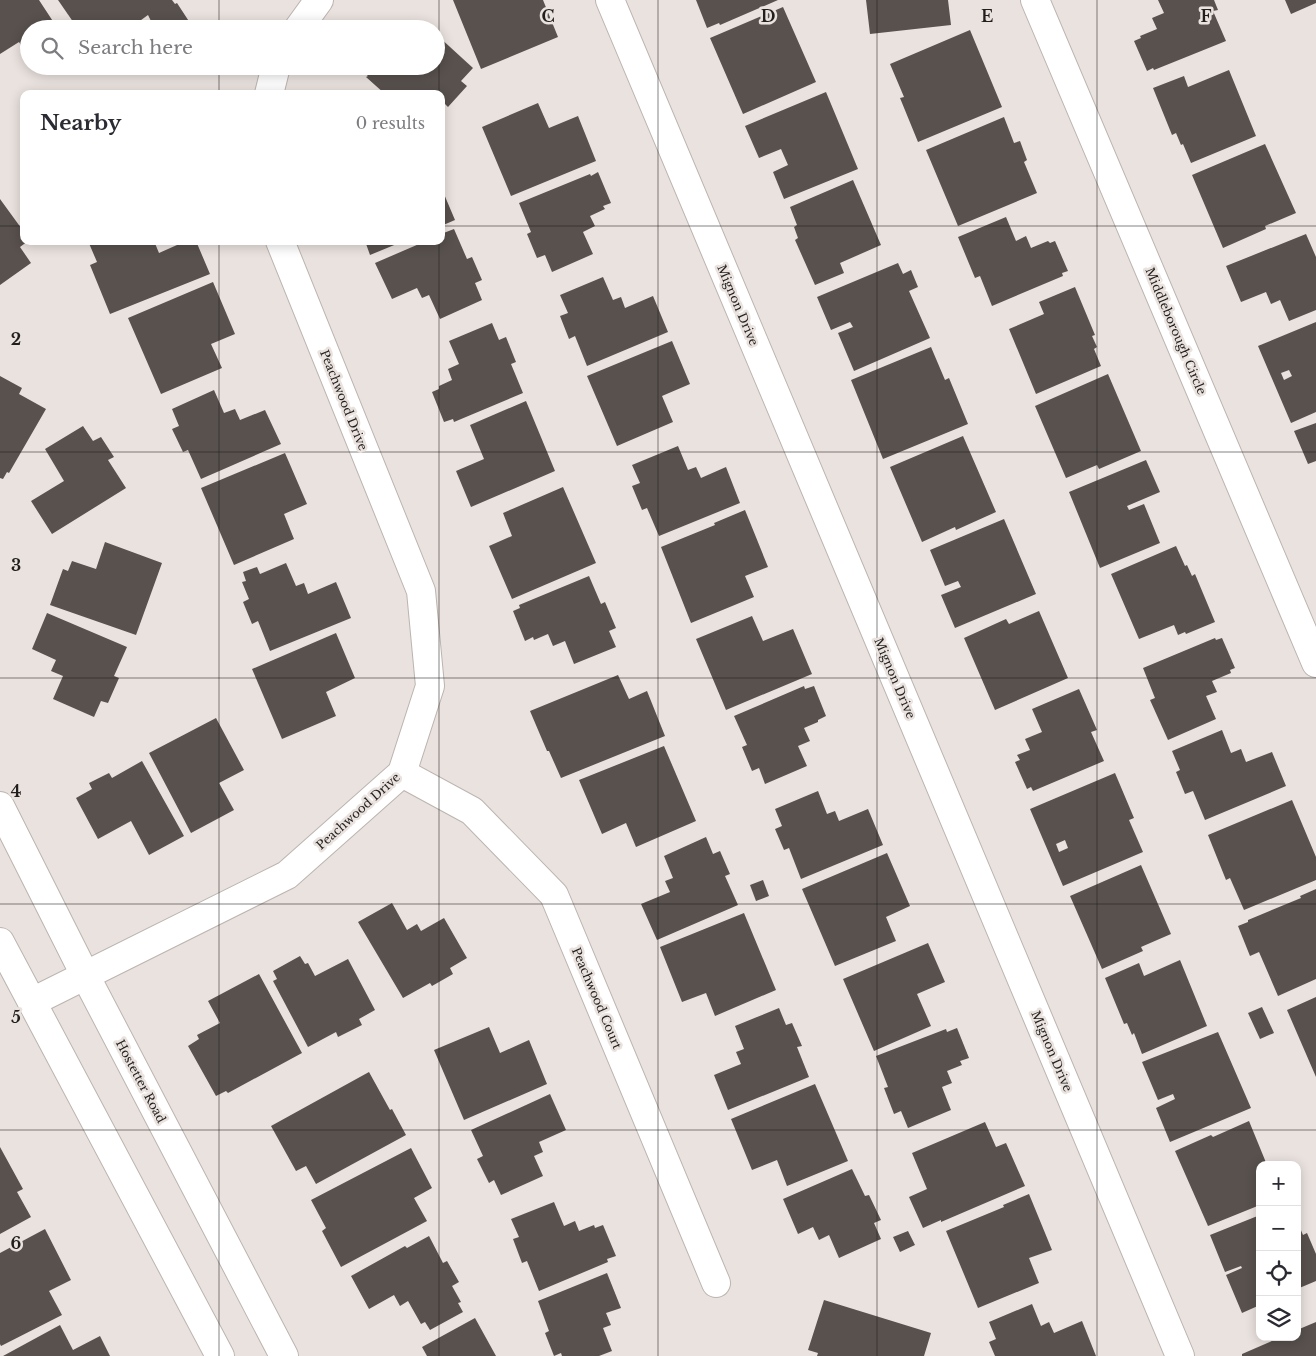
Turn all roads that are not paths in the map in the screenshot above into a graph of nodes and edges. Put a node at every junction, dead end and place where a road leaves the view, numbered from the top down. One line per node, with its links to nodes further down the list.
1 (319, 0): 4 (street)
2 (610, 0): 17 (street, Mignon Drive)
3 (1035, 0): 8 (street, Middleborough Circle)
4 (305, 20)
5 (274, 75): 6 (street)
6 (270, 90)
7 (282, 245): 9 (street, Peachwood Drive)
8 (1316, 663)
9 (402, 773): 12 (street, Peachwood Drive); 14 (street, Peachwood Court)
10 (0, 806): 12 (street, Hostetter Road)
11 (0, 942): 13 (street)
12 (85, 975): 13 (street, Peachwood Drive); 16 (street, Hostetter Road)
13 (32, 1002): 15 (street)
14 (716, 1283)
15 (220, 1356)
16 (284, 1356)
17 (1180, 1356)

